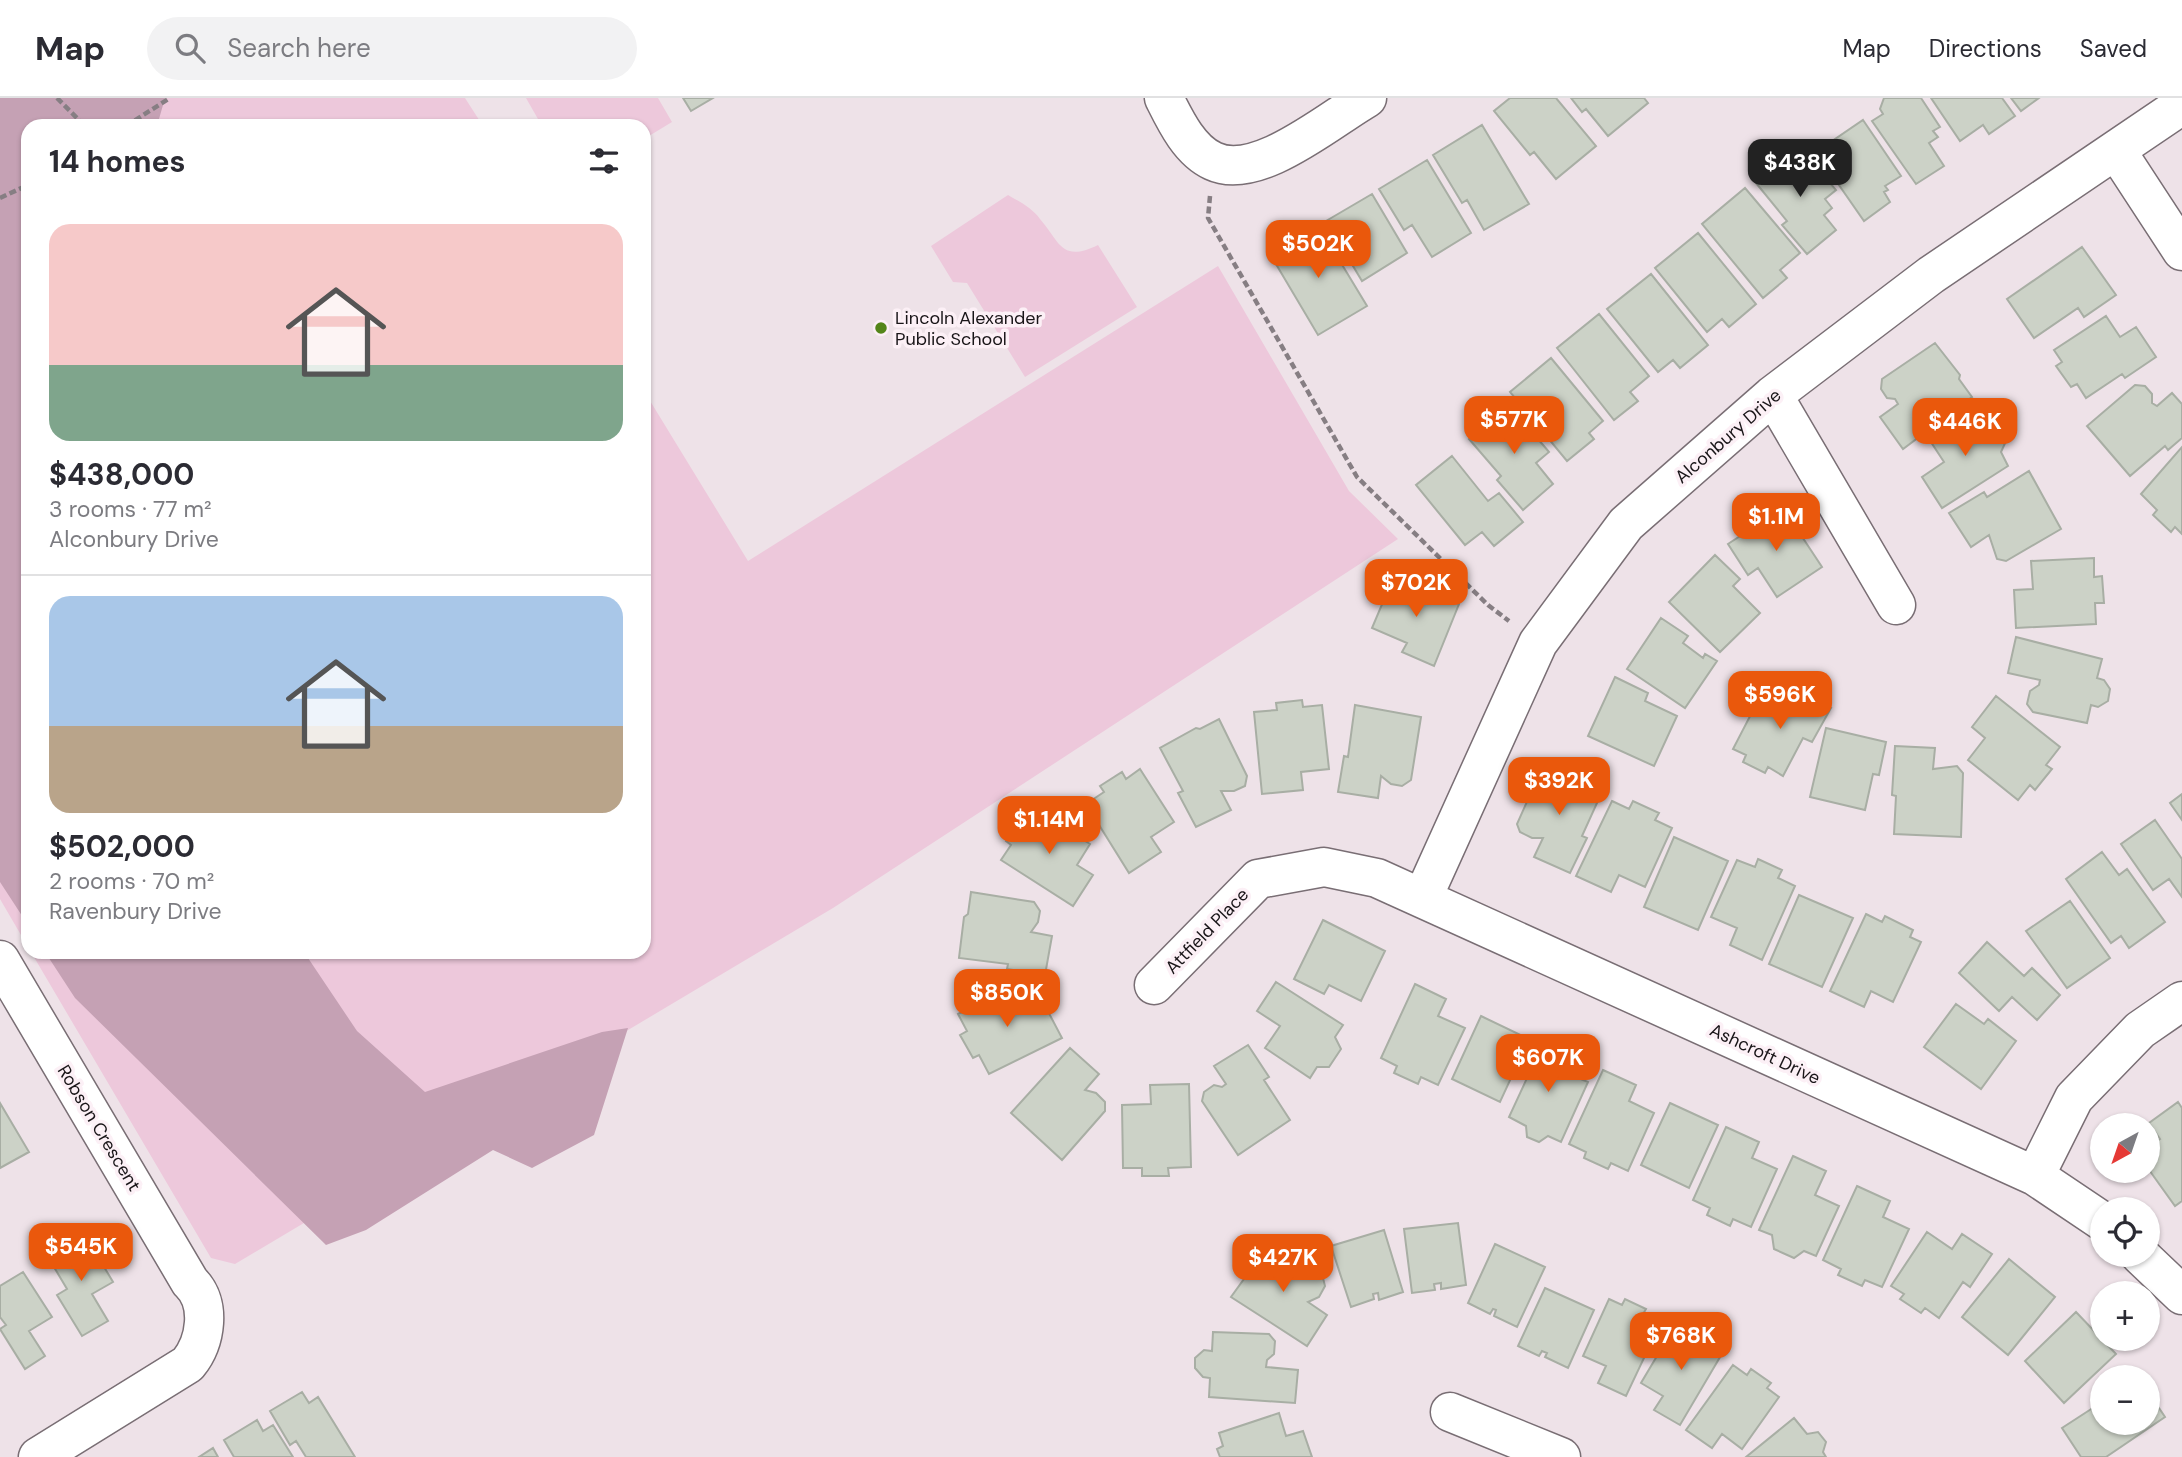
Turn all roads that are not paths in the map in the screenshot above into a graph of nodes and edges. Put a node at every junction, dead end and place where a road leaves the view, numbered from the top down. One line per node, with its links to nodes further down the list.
1 (1164, 98): 2 (street)
2 (1367, 98)
3 (2182, 105): 4 (street, Alconbury Drive)
4 (2116, 150): 5 (street); 6 (street, Alconbury Drive)
5 (2182, 251)
6 (1773, 395): 7 (street); 8 (street, Alconbury Drive)
7 (1896, 605)
8 (1423, 897): 10 (street, Attfield Place); 12 (street, Ashcroft Drive)
9 (0, 960): 17 (street, Robson Crescent)
10 (1154, 985)
11 (2182, 1001): 12 (street)
12 (2035, 1175): 13 (street, Ashcroft Drive)
13 (2090, 1213)
14 (2153, 1267): 15 (street)
15 (2182, 1295)
16 (1450, 1412): 18 (street)
17 (38, 1457)
18 (1561, 1457)

